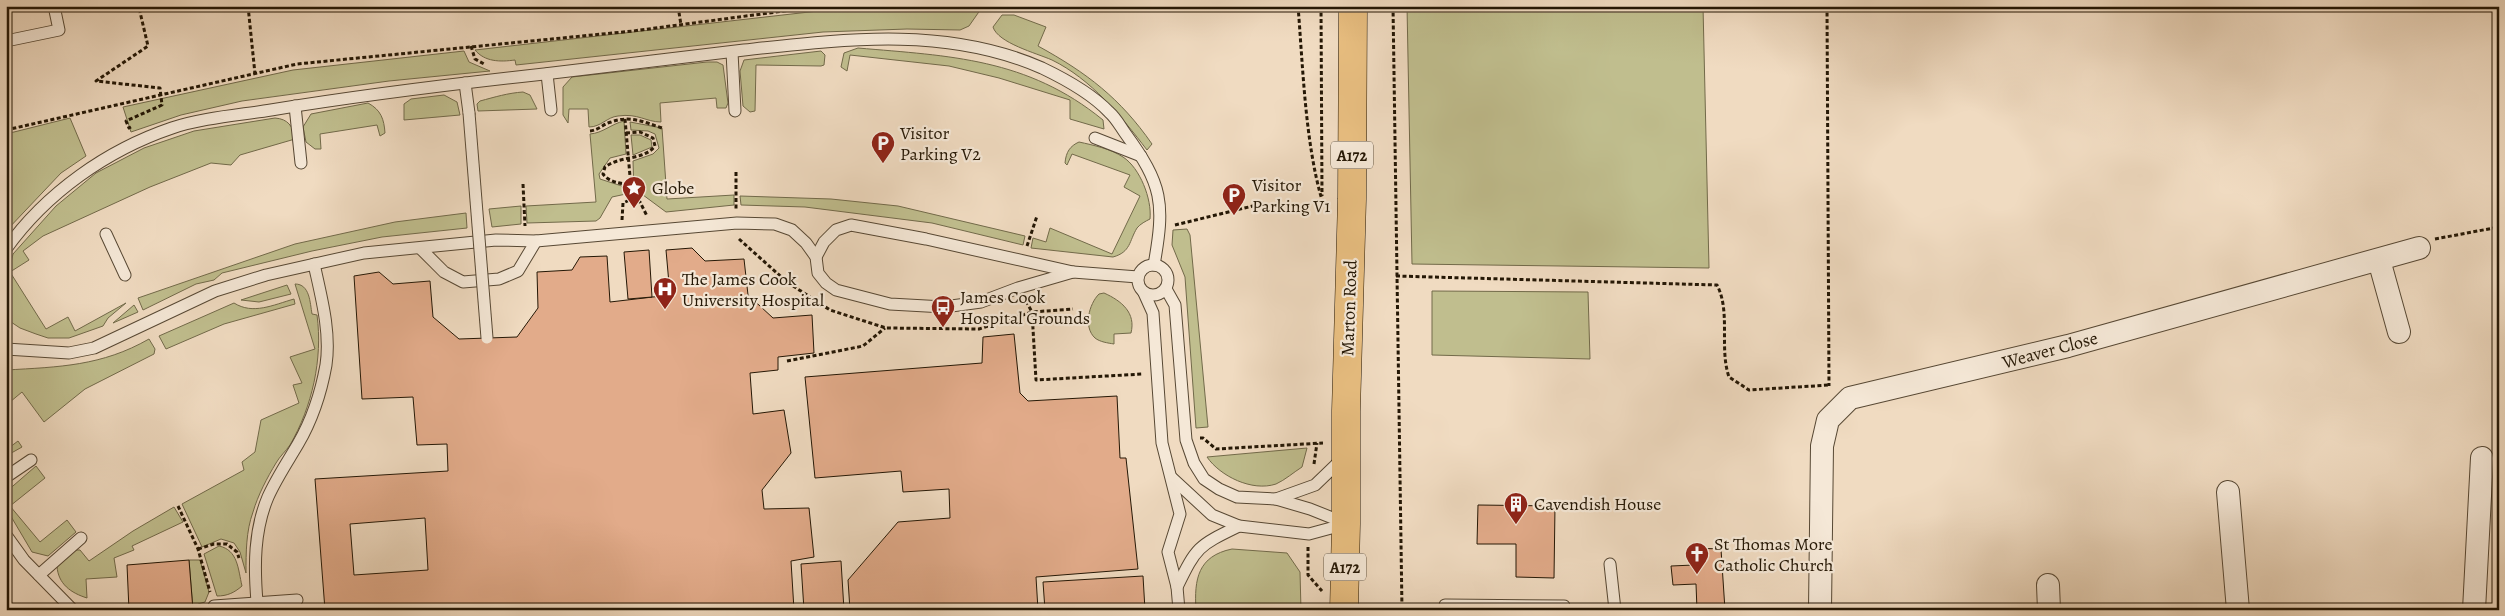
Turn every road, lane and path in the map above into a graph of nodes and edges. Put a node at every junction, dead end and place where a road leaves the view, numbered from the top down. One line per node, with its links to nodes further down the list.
1 (54, 6): 12 (lane)
2 (248, 6): 16 (path)
3 (678, 6): 11 (path)
4 (822, 6): 11 (path)
5 (1298, 6): 6 (path)
6 (1321, 6)
7 (1353, 6): 69 (main road, Marton Road / A172)
8 (1393, 6): 54 (path)
9 (1827, 6): 66 (path)
10 (140, 12): 19 (path)
11 (681, 25): 13 (path)
12 (6, 41)
13 (470, 46): 15 (path); 16 (path)
14 (732, 52): 17 (lane); 22 (lane); 30 (lane)
15 (489, 66)
16 (255, 74): 19 (path)
17 (547, 74): 18 (lane); 21 (lane)
18 (465, 83): 20 (lane); 62 (lane, bridge)
19 (161, 96): 24 (path); 26 (path)
20 (295, 106): 32 (lane); 46 (lane)
21 (551, 110)
22 (735, 111)
23 (626, 119): 25 (path); 27 (path); 28 (path)
24 (136, 126)
25 (662, 128)
26 (6, 130)
27 (590, 131)
28 (626, 133): 31 (path); 31 (path)
29 (1095, 138): 30 (lane)
30 (1141, 156): 39 (lane)
31 (628, 158): 35 (path); 35 (path)
32 (301, 163)
33 (736, 172): 38 (path)
34 (523, 184): 44 (path)
35 (631, 185): 36 (path)
36 (632, 199): 41 (path); 42 (path)
37 (1257, 205): 39 (path)
38 (737, 222): 41 (lane); 48 (lane); 59 (path)
39 (1161, 226): 51 (lane)
40 (2499, 227): 45 (path)
41 (649, 230): 42 (lane)
42 (623, 233): 44 (lane)
43 (106, 234): 53 (lane)
44 (531, 240): 47 (lane); 47 (lane)
45 (2419, 248): 49 (street, Weaver Close)
46 (6, 249)
47 (421, 249): 50 (lane)
48 (816, 257): 52 (lane); 52 (lane)
49 (2379, 260): 61 (street); 67 (street, Weaver Close)
50 (314, 264): 63 (lane); 85 (lane)
51 (1154, 265): 55 (lane); 56 (lane)
52 (1073, 272): 55 (lane)
53 (125, 275)
54 (1396, 276): 66 (path); 94 (path)
55 (1138, 277): 57 (lane)
56 (1166, 289): 57 (lane); 68 (lane)
57 (1144, 294): 73 (lane)
58 (1073, 309): 65 (path)
59 (830, 310)
60 (886, 328): 64 (path)
61 (2399, 332)
62 (487, 338)
63 (6, 349)
64 (787, 361)
65 (1143, 383)
66 (1829, 385): 67 (path)
67 (1836, 412): 97 (street, Weaver Close)
68 (1186, 440): 69 (path); 75 (lane)
69 (1346, 448): 75 (lane); 77 (main road, Marton Road / A172)
70 (2482, 458): 100 (street)
71 (31, 460): 72 (lane)
72 (6, 477)
73 (1171, 477): 78 (lane); 86 (lane)
74 (2228, 492): 99 (street)
75 (1276, 499): 77 (lane)
76 (178, 506): 81 (path)
77 (1346, 524): 78 (lane); 93 (main road, Marton Road / A172)
78 (1239, 526): 86 (lane)
79 (6, 535): 83 (lane)
80 (81, 538): 83 (lane)
81 (198, 549): 85 (path); 91 (path)
82 (1610, 564): 96 (lane)
83 (39, 576): 90 (lane)
84 (2048, 585): 98 (street)
85 (256, 588): 88 (lane)
86 (1177, 588): 92 (lane)
87 (296, 600): 88 (lane)
88 (257, 602): 91 (lane)
89 (1445, 605): 95 (lane)
90 (71, 608)
91 (214, 608)
92 (1179, 610)
93 (1344, 610)
94 (1402, 610)
95 (1565, 610)
96 (1615, 610)
97 (1820, 610)
98 (2049, 610)
99 (2238, 610)
100 (2474, 610)

